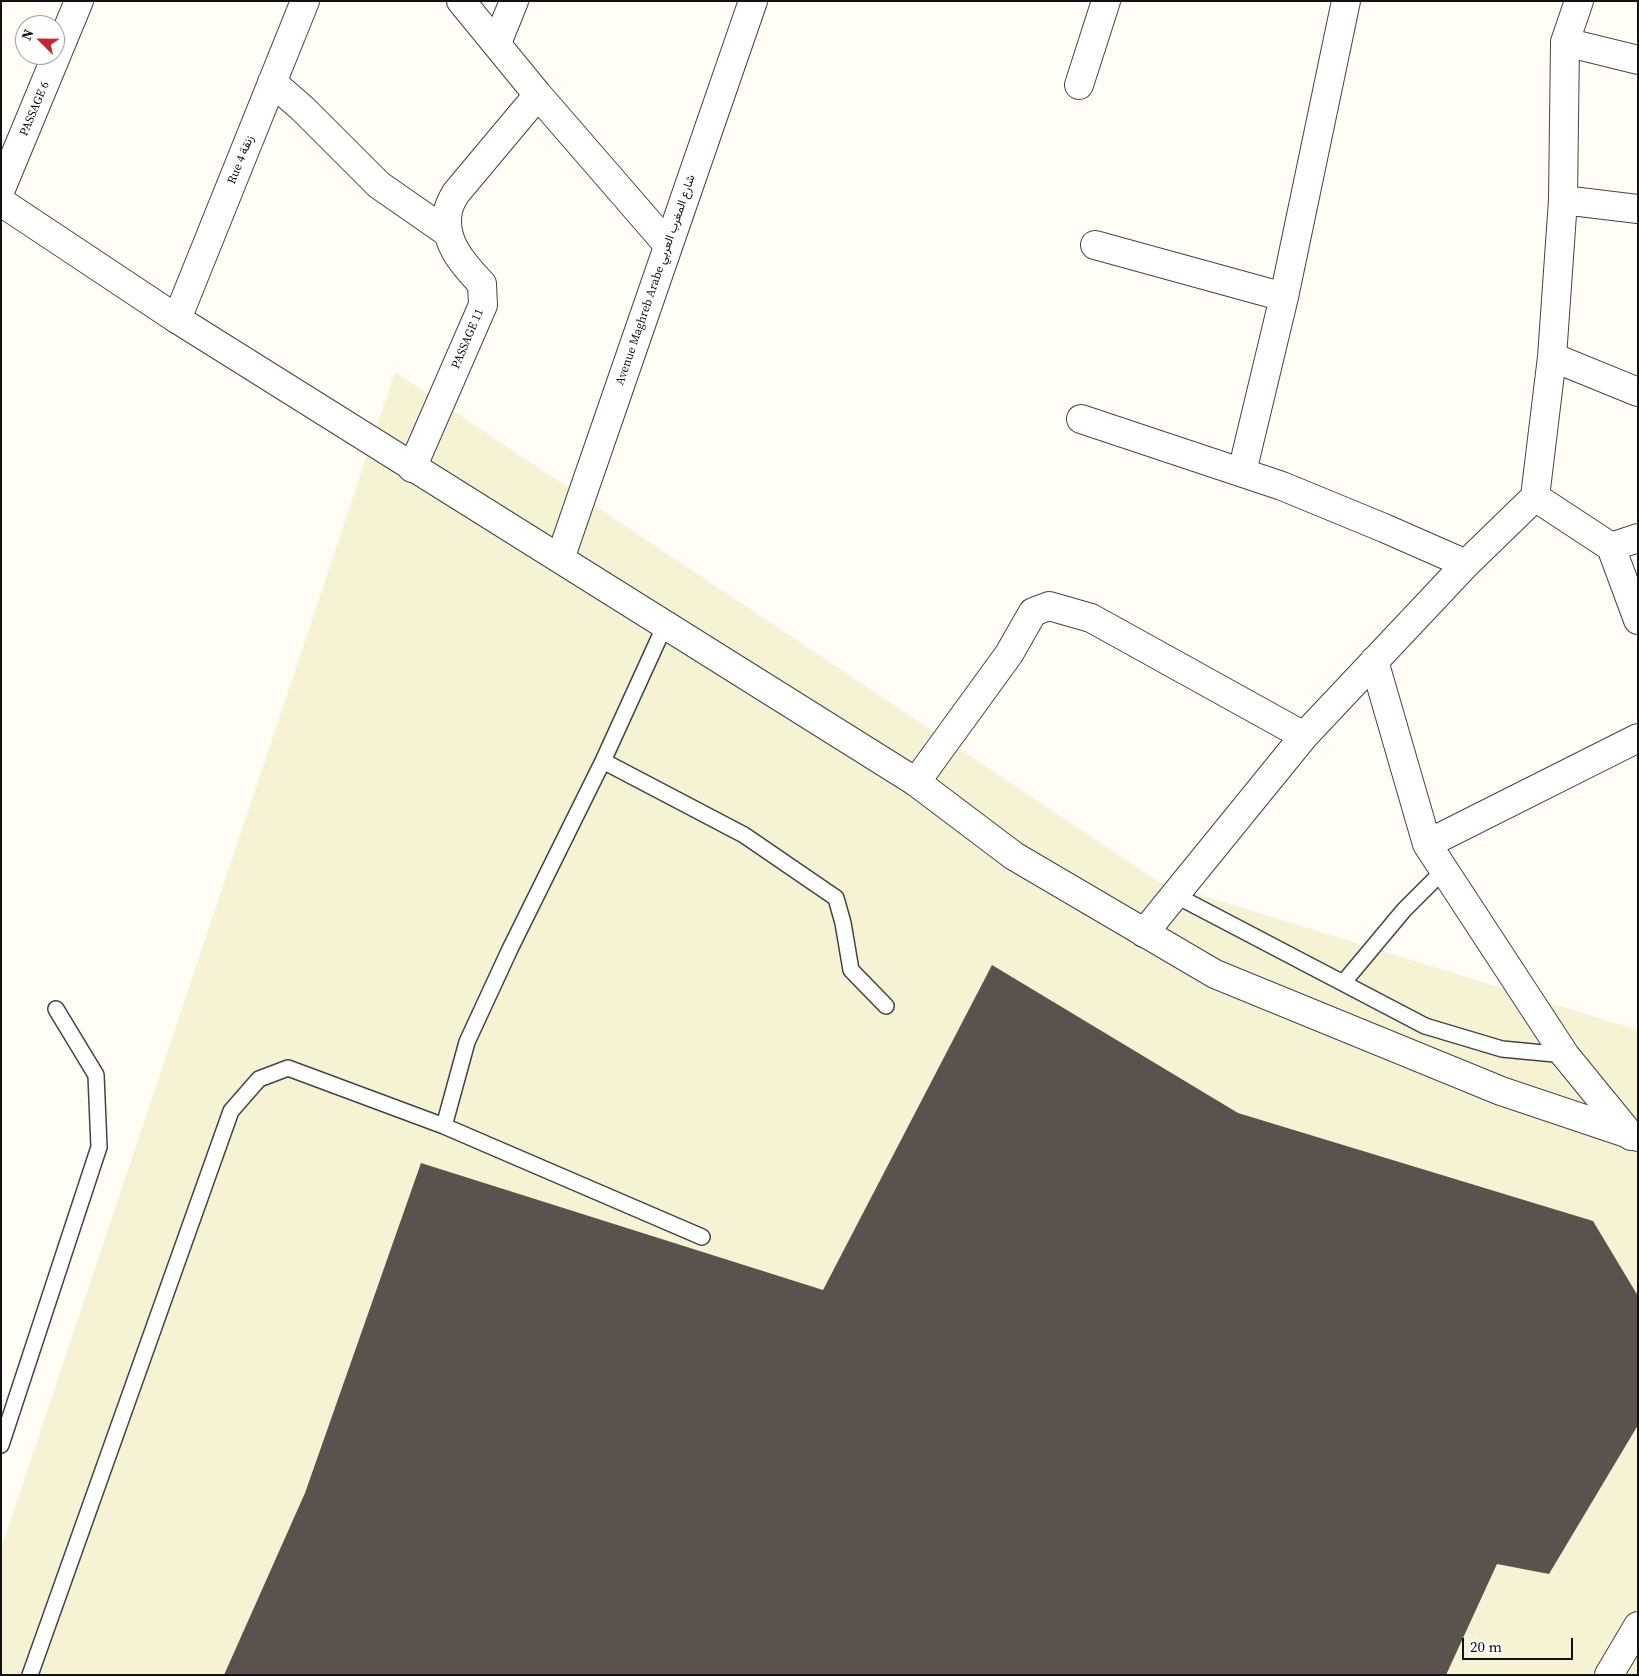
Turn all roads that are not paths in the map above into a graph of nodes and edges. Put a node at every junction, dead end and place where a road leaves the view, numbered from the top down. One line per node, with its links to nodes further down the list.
1 (79, 1): 15 (street, PASSAGE 6)
2 (305, 1): 12 (street, Rue 4 زنقة)
3 (461, 1): 10 (street)
4 (514, 1): 10 (street)
5 (753, 1): 20 (street, Avenue Maghreb Arabe شارع المغرب العربي)
6 (1106, 1): 13 (street)
7 (1346, 1): 22 (street)
8 (1578, 1): 9 (street)
9 (1565, 42): 11 (street); 16 (street)
10 (497, 44): 14 (street)
11 (1638, 60)
12 (272, 82): 19 (street); 23 (street, Rue 4 زنقة)
13 (1079, 85)
14 (538, 95): 19 (street, PASSAGE 11); 20 (street)
15 (1, 189)
16 (1563, 200): 18 (street); 24 (street)
17 (1, 202): 23 (street)
18 (1638, 209)
19 (448, 233): 27 (street, PASSAGE 11)
20 (668, 245): 32 (street, Avenue Maghreb Arabe شارع المغرب العربي)
21 (1095, 245): 22 (street)
22 (1284, 297): 28 (street)
23 (177, 319): 27 (street)
24 (1552, 357): 25 (street); 29 (street)
25 (1638, 392)
26 (1081, 419): 28 (street)
27 (412, 468): 32 (street)
28 (1242, 472): 33 (street)
29 (1535, 497): 31 (street); 33 (street)
30 (1638, 538): 31 (street)
31 (1611, 547): 34 (street)
32 (560, 559): 35 (street)
33 (1466, 564): 36 (street)
34 (1638, 620)
35 (665, 625): 39 (lane); 40 (street)
36 (1374, 661): 37 (street); 41 (street)
37 (1304, 736): 40 (street); 43 (street)
38 (1638, 738): 41 (street)
39 (603, 761): 46 (lane); 49 (lane)
40 (916, 782): 44 (street)
41 (1427, 844): 42 (street)
42 (1444, 870): 45 (lane); 48 (street)
43 (1175, 895): 44 (street); 45 (lane)
44 (1144, 933): 50 (street)
45 (1343, 983): 48 (lane)
46 (886, 1006)
47 (56, 1009): 52 (lane)
48 (1565, 1055): 50 (street)
49 (444, 1126): 51 (lane); 54 (lane)
50 (1634, 1137)
51 (702, 1237)
52 (1, 1444)
53 (1638, 1626): 55 (street)
54 (30, 1675)
55 (1609, 1675)

